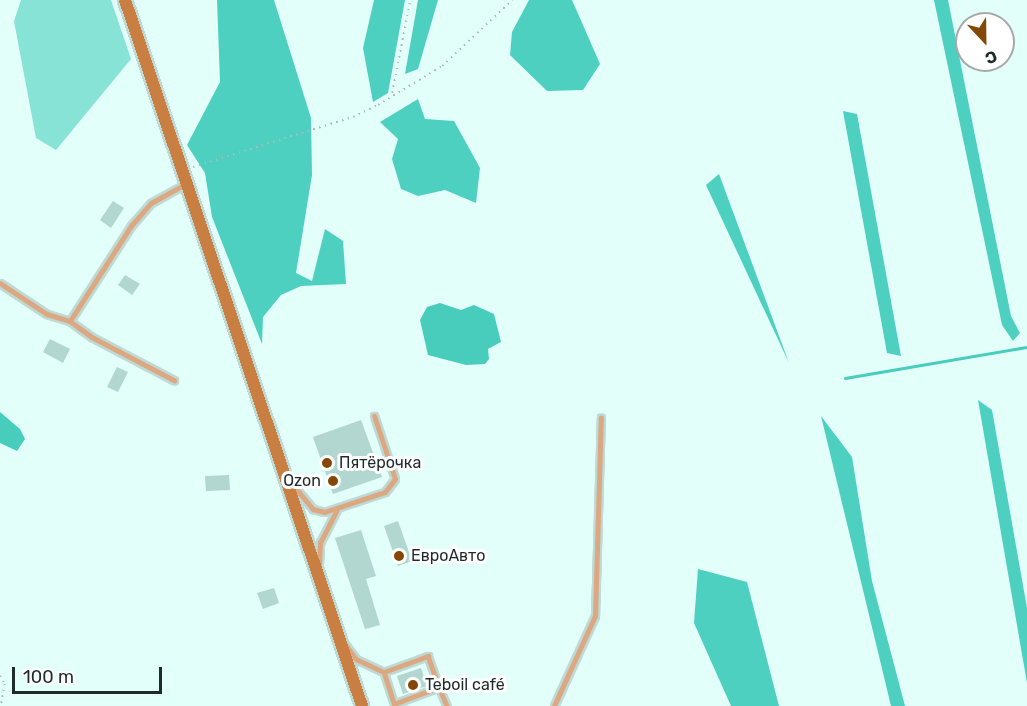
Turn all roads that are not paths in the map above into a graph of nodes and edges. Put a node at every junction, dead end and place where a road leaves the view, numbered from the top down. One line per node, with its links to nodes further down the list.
1 (125, 0): 2 (main road)
2 (185, 184): 4 (lane); 6 (main road)
3 (0, 283): 4 (lane)
4 (70, 321): 5 (lane)
5 (174, 380)
6 (260, 411): 9 (lane); 10 (main road)
7 (374, 416): 9 (lane)
8 (601, 418): 17 (lane)
9 (336, 510): 10 (lane)
10 (325, 594): 11 (main road)
11 (336, 625): 12 (lane); 15 (main road)
12 (384, 672): 13 (lane); 14 (lane)
13 (440, 687): 14 (lane); 16 (lane)
14 (394, 705)
15 (362, 706)
16 (447, 706)
17 (554, 706)

